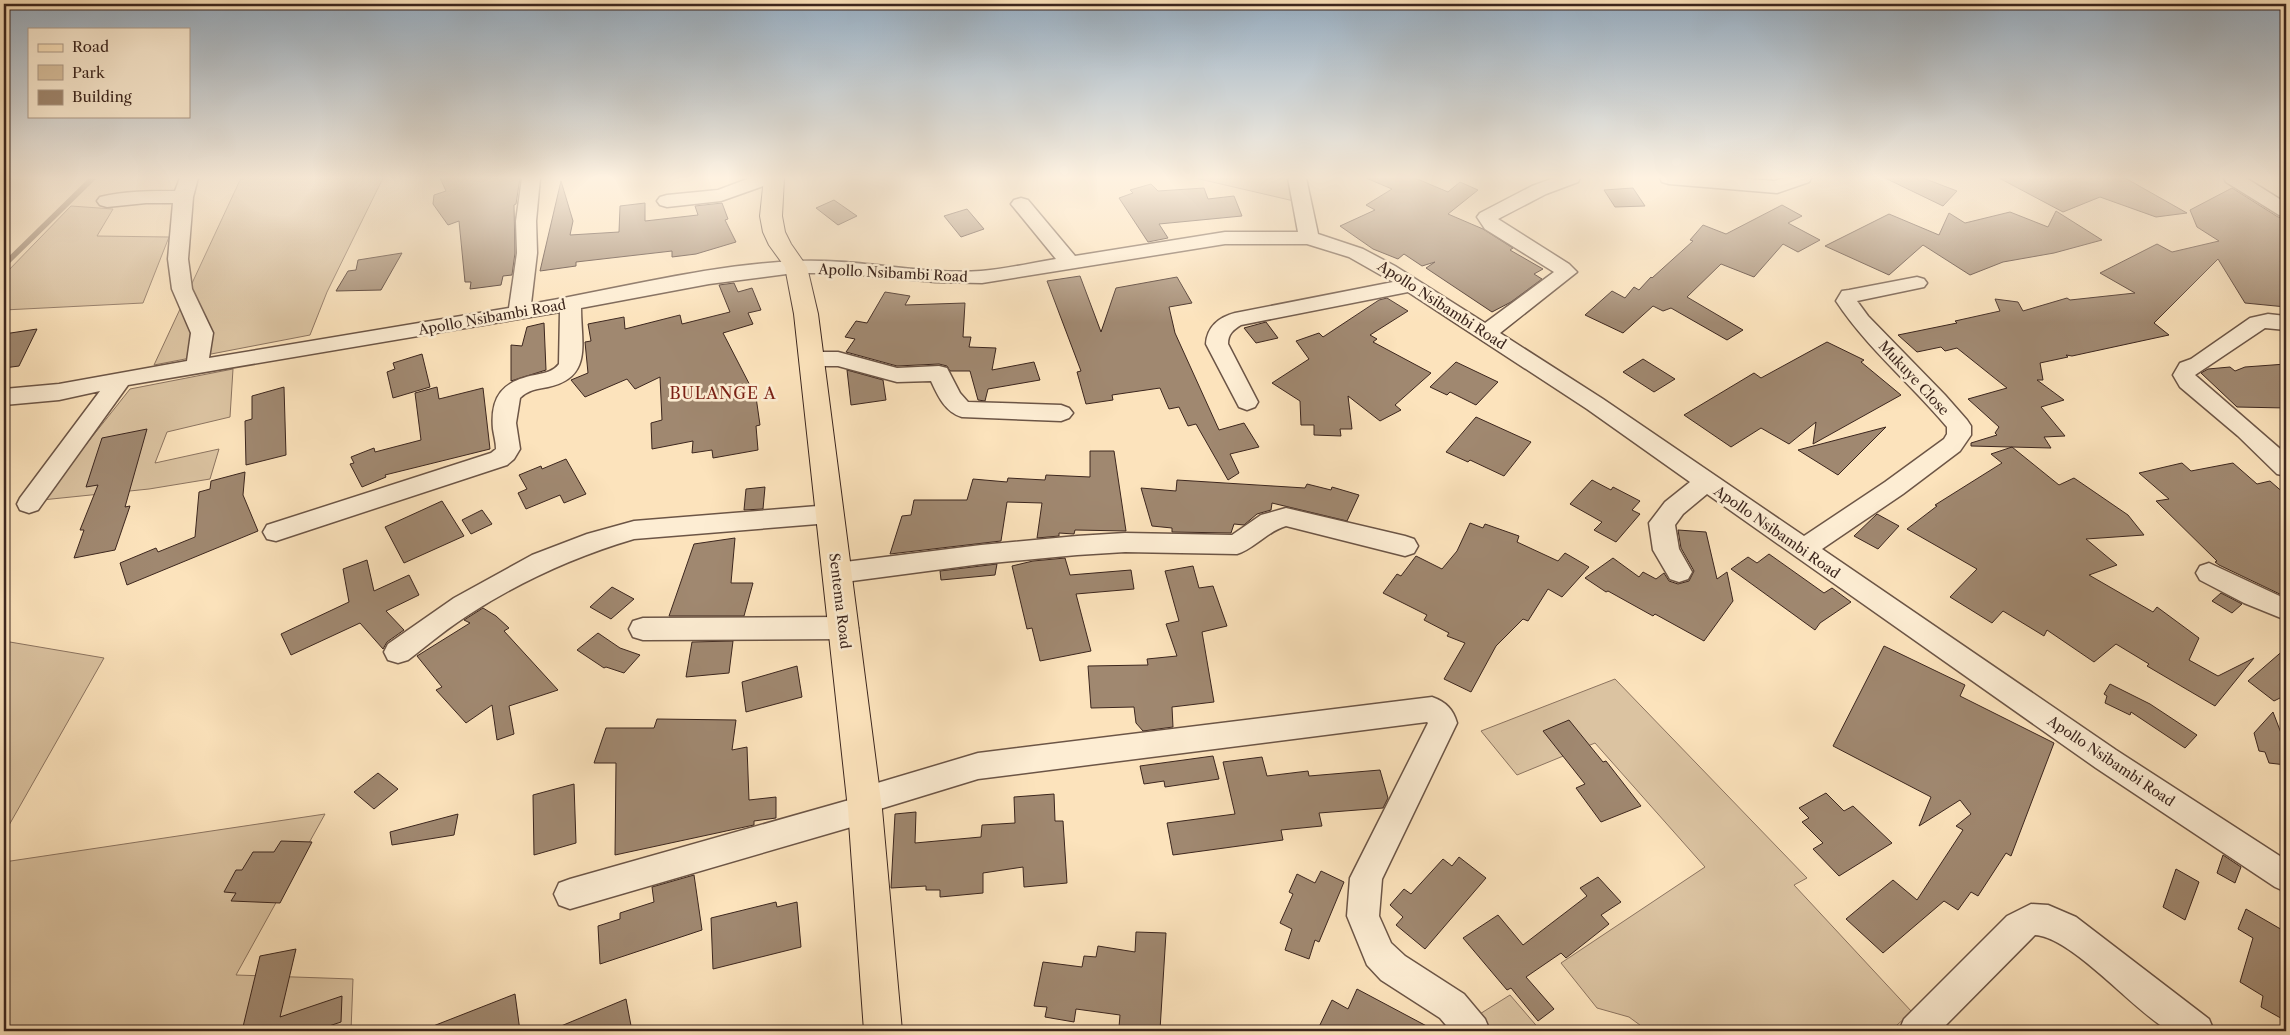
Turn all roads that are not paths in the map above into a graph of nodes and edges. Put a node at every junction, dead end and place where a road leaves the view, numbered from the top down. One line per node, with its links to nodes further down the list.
1 (182, 226): 17 (street)
2 (526, 226): 13 (street)
3 (773, 226): 9 (main road, Sentema Road)
4 (1040, 226): 8 (street)
5 (1307, 226): 7 (street)
6 (1494, 226): 15 (street)
7 (1309, 238): 8 (street, Apollo Nsibambi Road); 11 (street, Apollo Nsibambi Road)
8 (1070, 263): 9 (street, Apollo Nsibambi Road)
9 (796, 267): 12 (street, Apollo Nsibambi Road); 16 (main road, Sentema Road)
10 (1917, 283): 28 (street, Mukuye Close)
11 (1411, 285): 15 (street, Apollo Nsibambi Road); 20 (street)
12 (571, 304): 13 (street, Apollo Nsibambi Road); 26 (street)
13 (519, 313): 17 (street, Apollo Nsibambi Road)
14 (2286, 323): 22 (street)
15 (1486, 333): 23 (street, Apollo Nsibambi Road)
16 (811, 358): 21 (street); 25 (main road, Sentema Road)
17 (197, 367): 18 (street, Apollo Nsibambi Road)
18 (121, 379): 19 (street, Apollo Nsibambi Road); 24 (street)
19 (4, 397)
20 (1247, 402)
21 (1062, 413)
22 (2286, 468)
23 (1706, 482): 28 (street, Apollo Nsibambi Road); 29 (street)
24 (29, 504)
25 (830, 514): 30 (main road, Sentema Road); 35 (street)
26 (276, 532)
27 (1405, 546): 30 (street)
28 (1803, 549): 37 (street, Apollo Nsibambi Road)
29 (1679, 572)
30 (836, 573): 33 (main road, Sentema Road)
31 (2209, 573): 32 (street)
32 (2286, 610)
33 (844, 628): 34 (street); 36 (main road, Sentema Road)
34 (643, 629)
35 (398, 652)
36 (864, 804): 38 (street); 39 (main road, Sentema Road); 40 (street)
37 (2286, 877)
38 (570, 894)
39 (883, 1031)
40 (1472, 1031)
41 (1916, 1031): 42 (street)
42 (2197, 1031)

